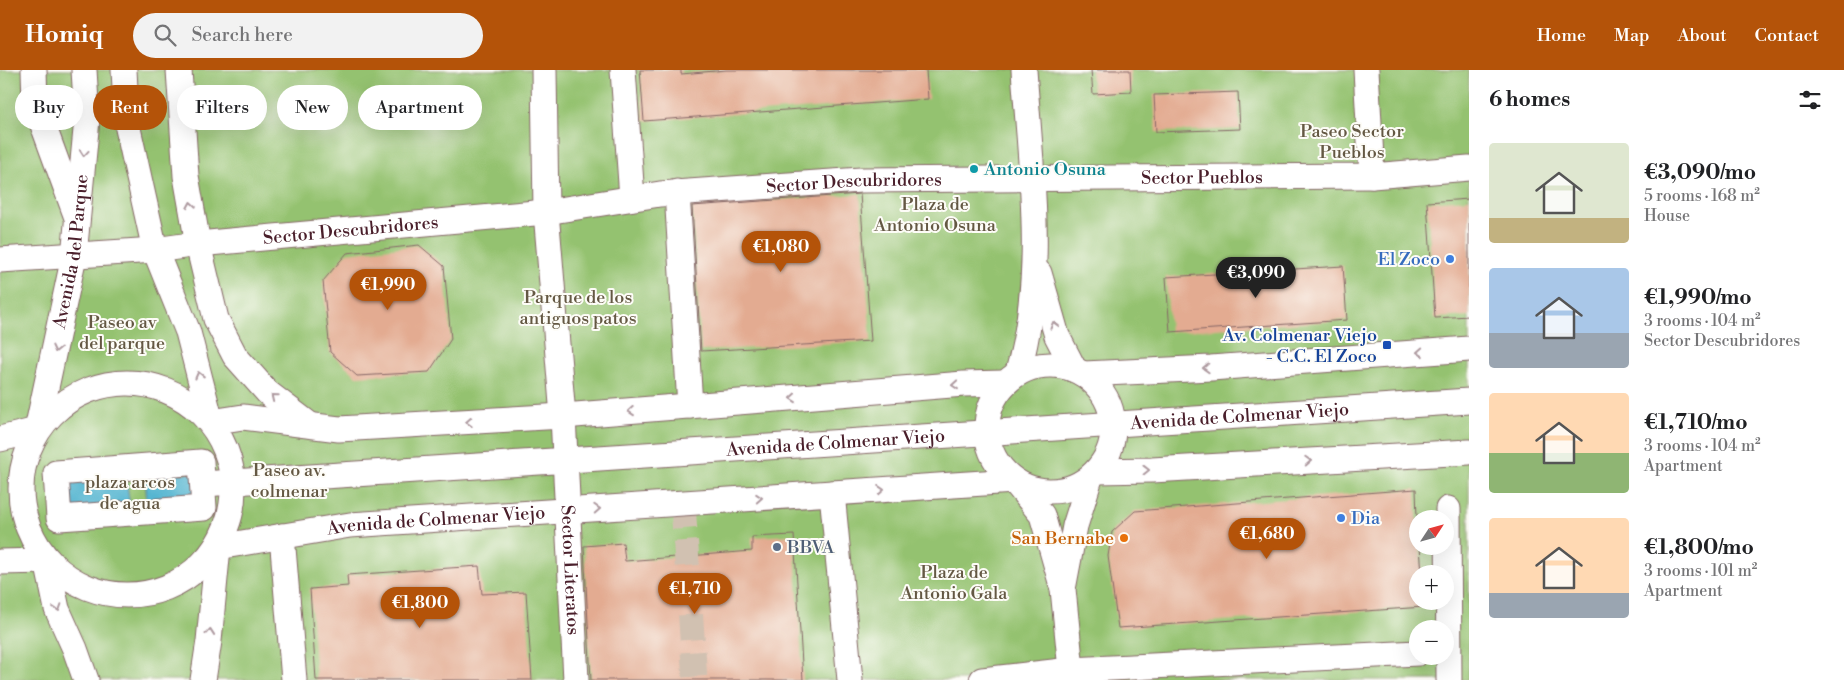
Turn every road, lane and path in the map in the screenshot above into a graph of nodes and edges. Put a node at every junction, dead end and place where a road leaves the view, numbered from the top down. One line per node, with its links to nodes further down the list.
1 (34, 70): 15 (street)
2 (84, 70): 15 (street, Avenida del Parque, one-way to 15)
3 (124, 70): 17 (street)
4 (179, 70): 16 (street, one-way to 4)
5 (544, 70): 14 (street)
6 (623, 70): 13 (street)
7 (1024, 70): 11 (street)
8 (1366, 70): 10 (street)
9 (1469, 168): 10 (street, Sector Pueblos)
10 (1372, 176): 11 (street, Sector Pueblos)
11 (1032, 180): 12 (street, Sector Descubridores); 20 (street)
12 (676, 192): 13 (street, Sector Descubridores); 25 (street)
13 (632, 198): 14 (street, Sector Descubridores)
14 (546, 212): 16 (street, Sector Descubridores); 26 (street)
15 (78, 221): 18 (street, Avenida del Parque)
16 (198, 244): 17 (street, Sector Descubridores); 29 (street, one-way to 16)
17 (155, 250): 18 (street, Sector Descubridores); 27 (street, one-way to 17)
18 (74, 256): 19 (street, Sector Descubridores); 30 (street, Avenida del Parque, one-way to 30)
19 (0, 260)
20 (1036, 263): 22 (street, one-way to 20); 23 (street)
21 (1469, 349): 22 (street, one-way to 22)
22 (1079, 372): 23 (street); 28 (street)
23 (1011, 378): 25 (street, one-way to 25); 31 (street)
24 (1469, 402): 28 (street, Avenida de Colmenar Viejo)
25 (690, 406): 26 (street, one-way to 26)
26 (563, 416): 29 (street, one-way to 29); 34 (street)
27 (211, 422): 29 (street); 30 (street); 37 (street)
28 (1113, 424): 31 (street, Avenida de Colmenar Viejo); 35 (street)
29 (312, 427)
30 (37, 430): 32 (street); 41 (street)
31 (986, 431): 34 (street, Avenida de Colmenar Viejo); 36 (street)
32 (0, 439)
33 (1469, 452): 35 (street, one-way to 33)
34 (565, 460): 37 (street, Avenida de Colmenar Viejo); 43 (street, Sector Literatos)
35 (1093, 474): 36 (street); 48 (street)
36 (1014, 481): 40 (street, Avenida de Colmenar Viejo, one-way to 36); 48 (street)
37 (234, 482): 38 (street, Avenida de Colmenar Viejo); 45 (street)
38 (203, 484): 39 (street); 39 (street)
39 (57, 492): 41 (street)
40 (832, 493): 43 (street, Avenida de Colmenar Viejo, one-way to 40); 57 (street)
41 (10, 494): 46 (street)
42 (1448, 508): 49 (street)
43 (566, 511): 44 (street, Avenida de Colmenar Viejo); 56 (street, Sector Literatos)
44 (282, 536): 45 (street, Avenida de Colmenar Viejo); 55 (street)
45 (218, 547): 46 (street); 54 (street, one-way to 45)
46 (47, 560): 47 (street); 53 (street, one-way to 53)
47 (0, 562)
48 (1063, 589): 52 (street)
49 (1446, 620)
50 (1409, 654): 52 (street)
51 (1447, 665): 59 (street)
52 (1072, 675): 58 (street)
53 (86, 680)
54 (202, 680)
55 (294, 680)
56 (576, 680)
57 (850, 680)
58 (982, 680)
59 (1449, 680)

